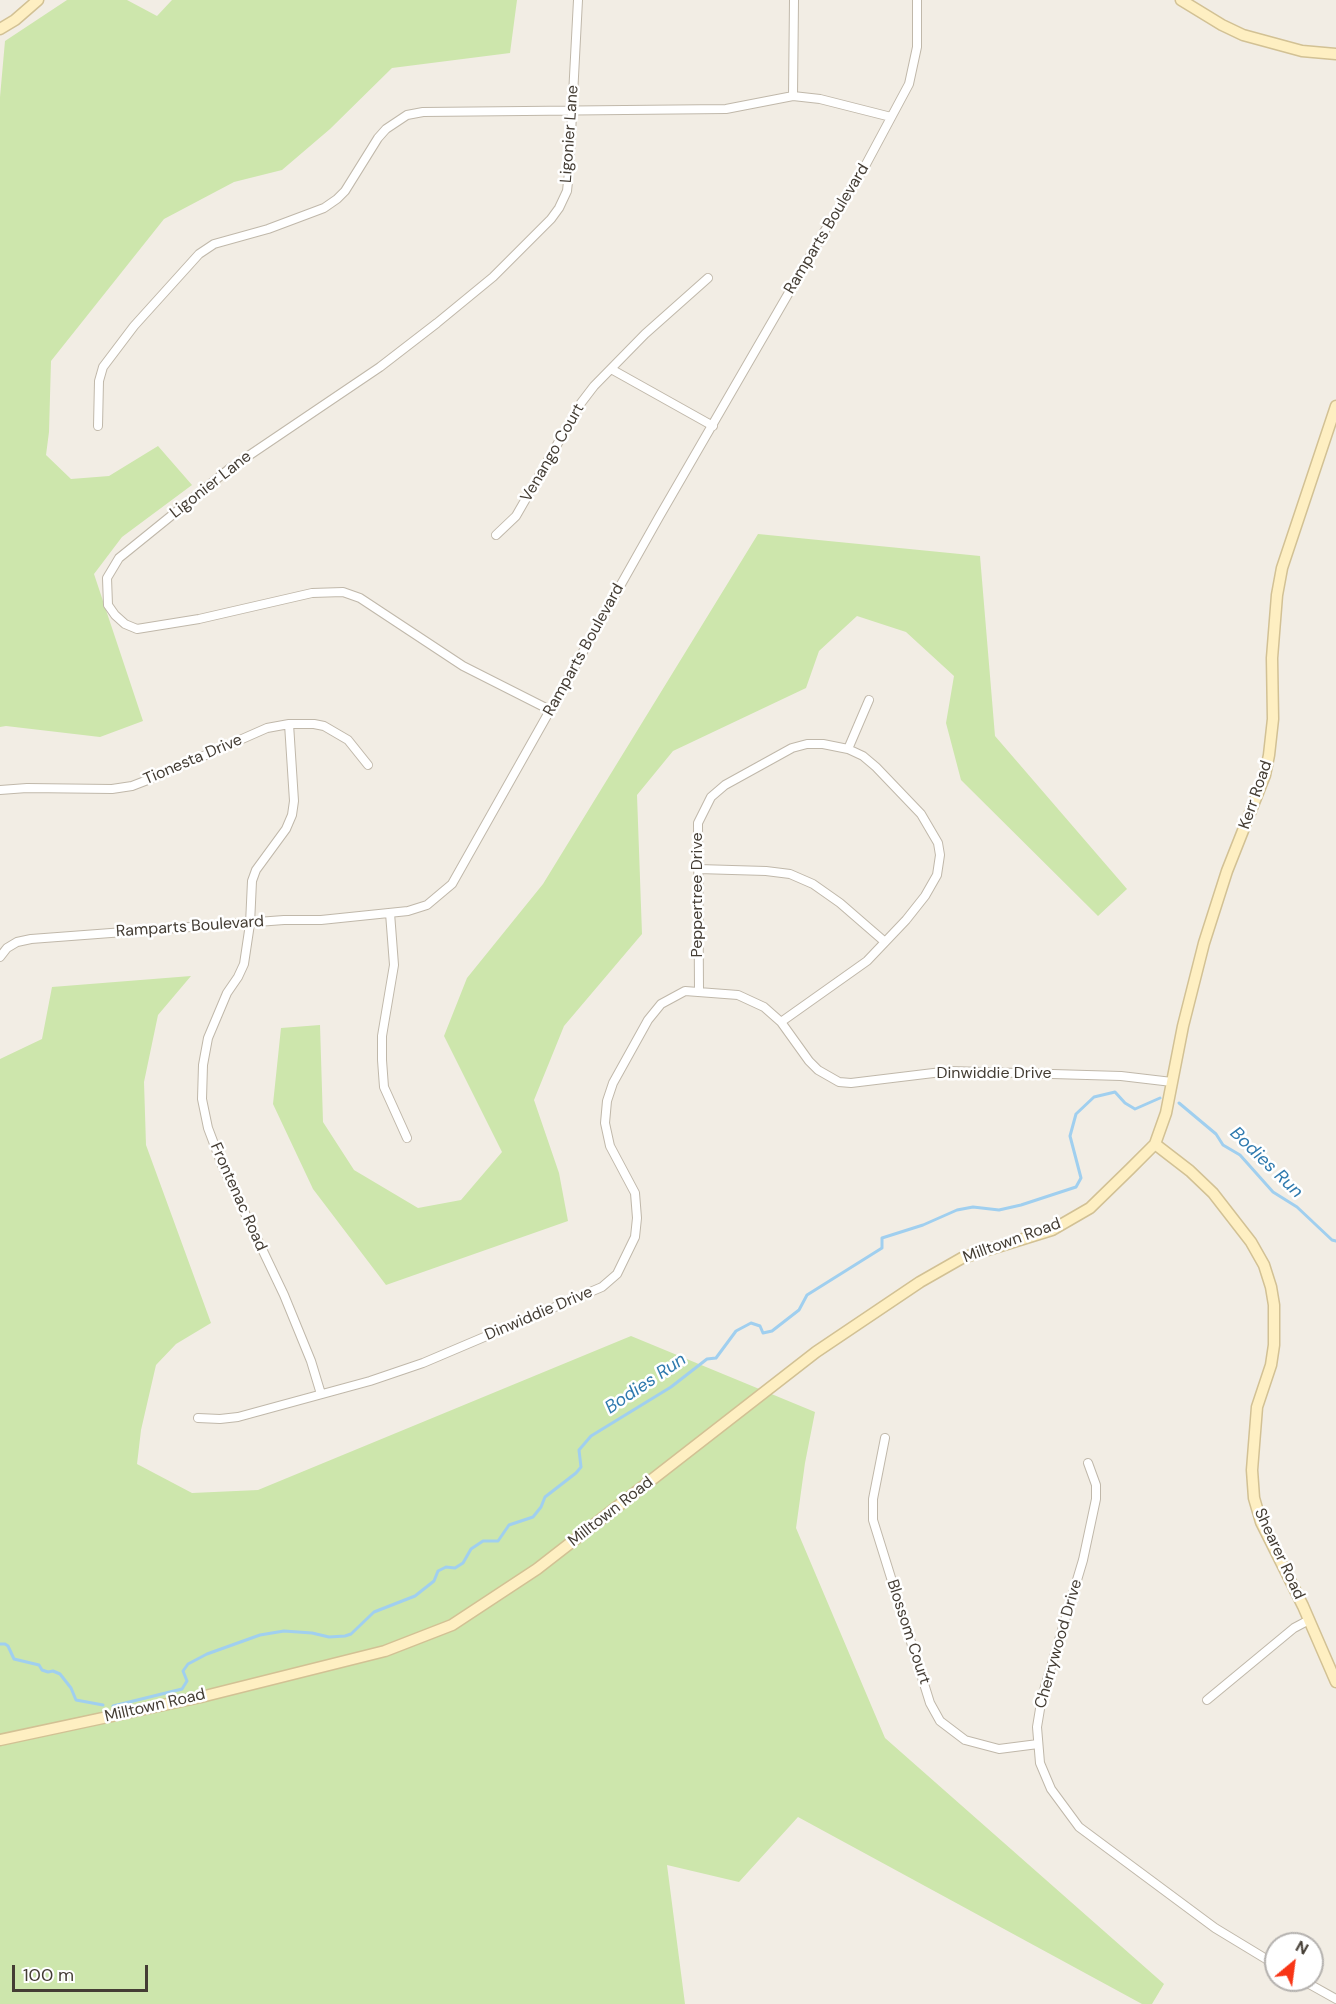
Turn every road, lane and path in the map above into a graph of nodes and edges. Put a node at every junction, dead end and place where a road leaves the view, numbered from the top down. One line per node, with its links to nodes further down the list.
1 (38, 0): 6 (street)
2 (579, 0): 9 (street, Ligonier Lane)
3 (794, 0): 8 (street)
4 (916, 0): 10 (street, Ramparts Boulevard)
5 (1181, 0): 7 (street)
6 (0, 29)
7 (1336, 54)
8 (793, 96): 9 (street); 10 (street)
9 (572, 110): 14 (street); 18 (street, Ligonier Lane)
10 (891, 117): 15 (street, Ramparts Boulevard)
11 (708, 278): 12 (street, Venango Court)
12 (611, 369): 15 (street); 16 (street, Venango Court)
13 (1336, 406): 30 (street, Kerr Road)
14 (98, 426)
15 (713, 426): 18 (street, Ramparts Boulevard)
16 (496, 535)
17 (869, 700): 20 (street)
18 (550, 711): 24 (street, Ramparts Boulevard)
19 (290, 724): 21 (street, Tionesta Drive); 22 (street, Tionesta Drive); 25 (street, Frontenac Road)
20 (848, 749): 23 (street, Peppertree Drive); 26 (street, Peppertree Drive)
21 (368, 765)
22 (0, 790)
23 (698, 869): 26 (street); 28 (street, Peppertree Drive)
24 (390, 913): 25 (street, Ramparts Boulevard); 31 (street)
25 (250, 924): 27 (street, Ramparts Boulevard); 33 (street, Frontenac Road)
26 (885, 942): 29 (street, Peppertree Drive)
27 (0, 957)
28 (699, 990): 29 (street, Dinwiddie Drive); 33 (street, Dinwiddie Drive)
29 (781, 1022): 30 (street, Dinwiddie Drive)
30 (1172, 1082): 32 (street, Kerr Road)
31 (407, 1138)
32 (1155, 1144): 37 (street, Shearer Road); 40 (street, Milltown Road)
33 (321, 1394): 34 (street, Dinwiddie Drive)
34 (198, 1418)
35 (885, 1437): 41 (street, Blossom Court)
36 (1088, 1463): 41 (street, Cherrywood Drive)
37 (1309, 1620): 38 (street, Shearer Road); 39 (street)
38 (1336, 1682)
39 (1207, 1700)
40 (0, 1740)
41 (1038, 1744): 42 (street, Cherrywood Drive)
42 (1264, 1958)

